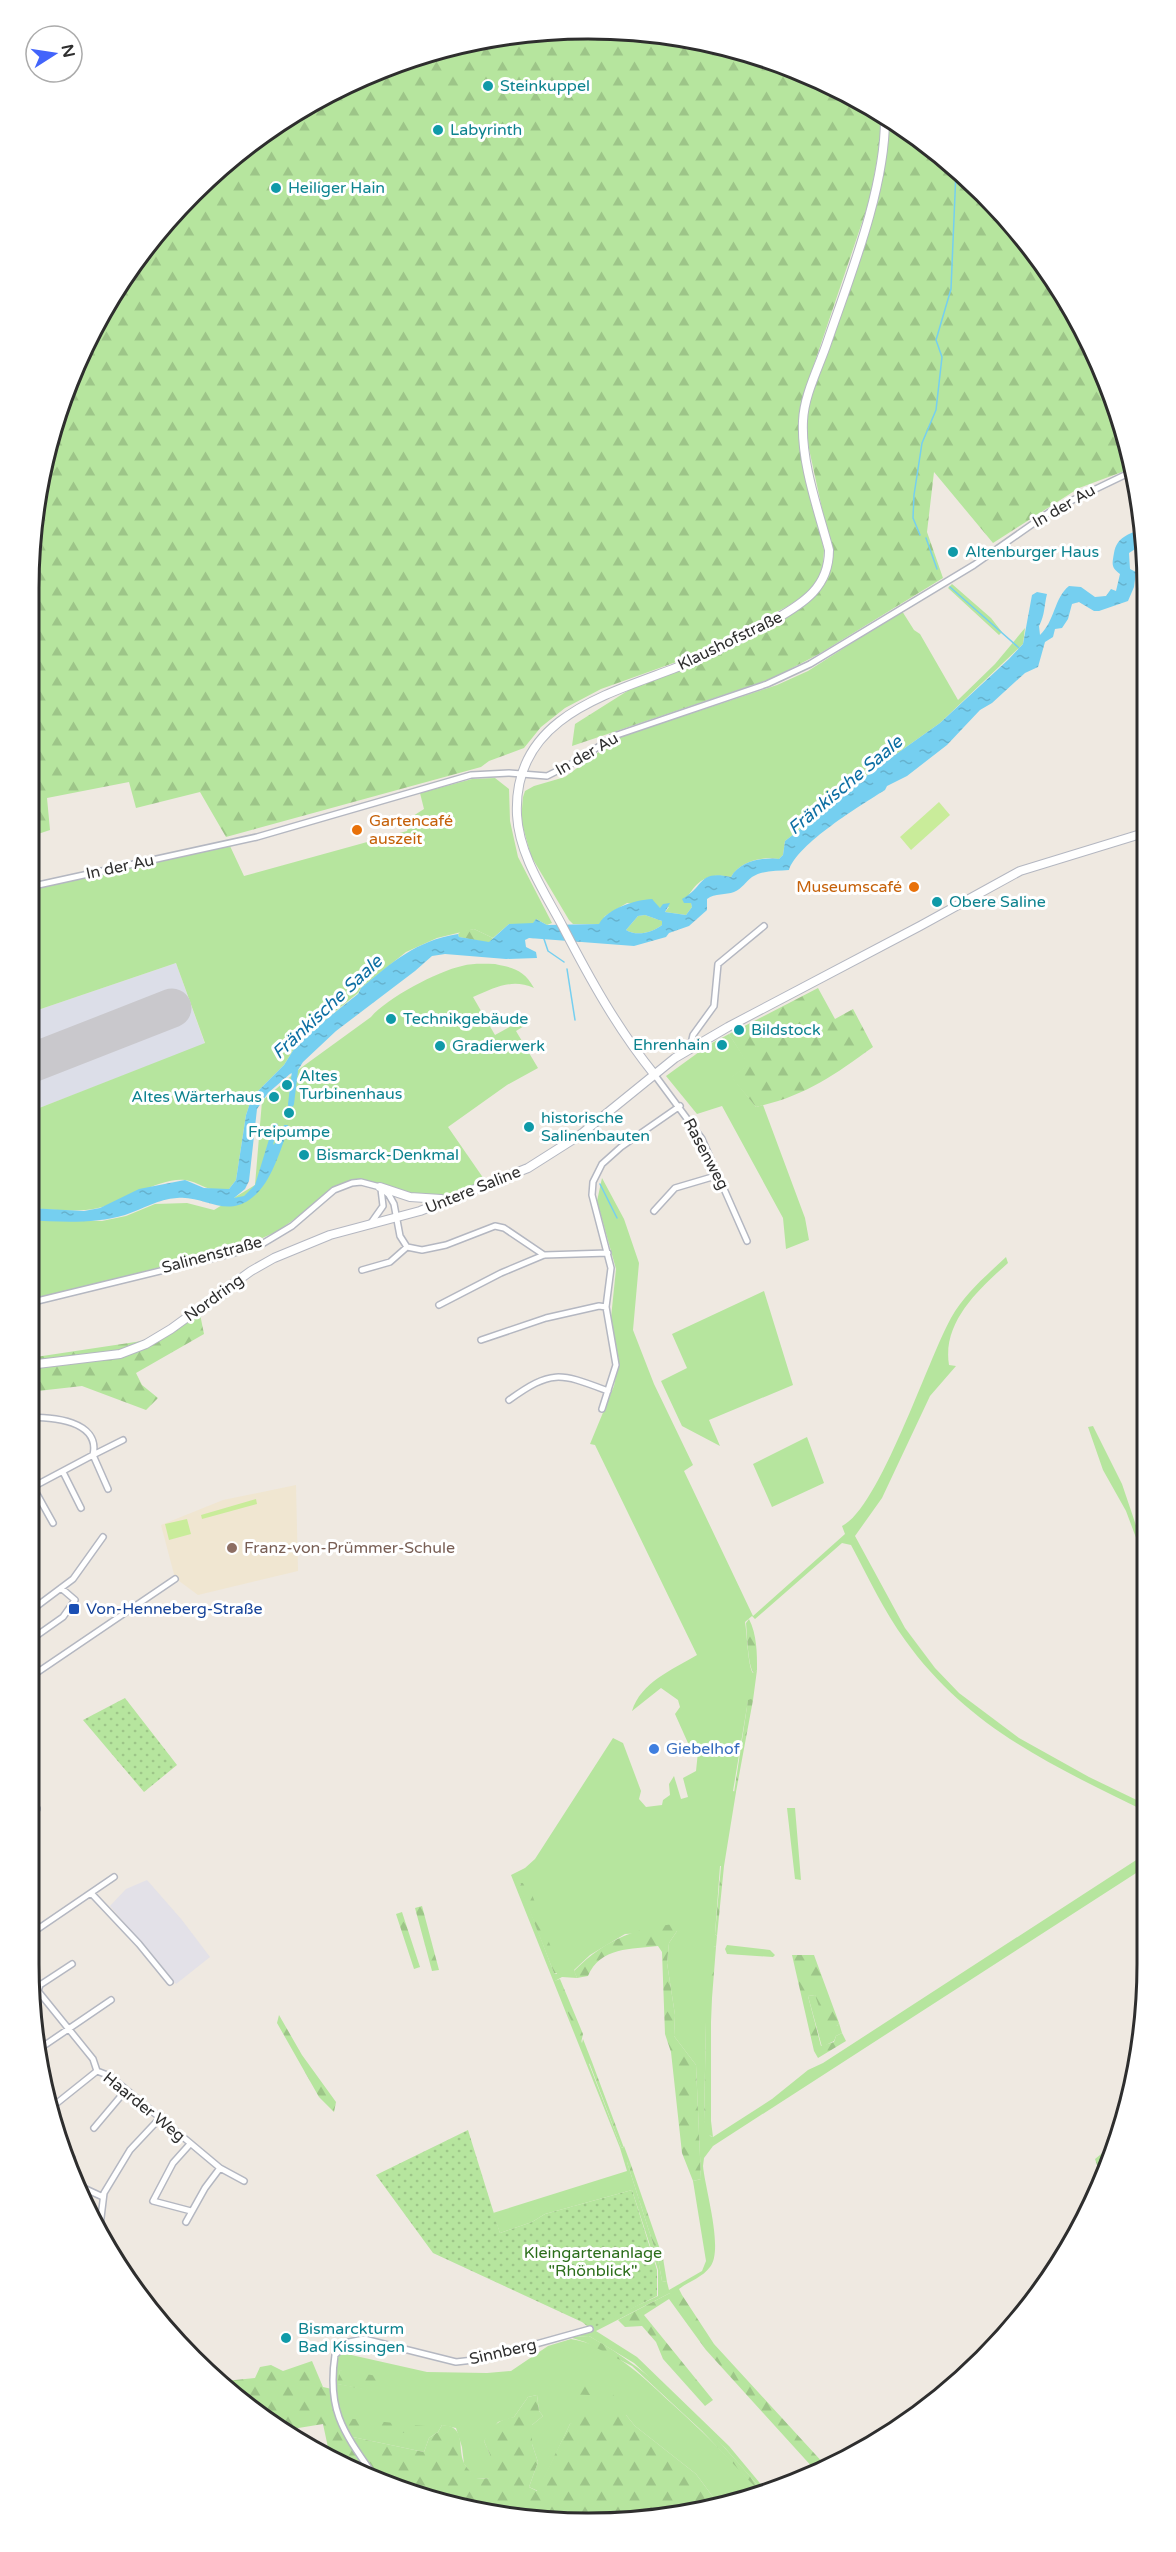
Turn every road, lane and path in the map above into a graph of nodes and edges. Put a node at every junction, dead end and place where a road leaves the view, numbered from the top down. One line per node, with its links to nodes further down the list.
1 (885, 127): 3 (main road, Klaushofstraße)
2 (1125, 475): 3 (street, In der Au)
3 (522, 774): 5 (street, In der Au); 8 (main road, Klaushofstraße)
4 (1137, 835): 7 (main road)
5 (39, 885)
6 (764, 926): 7 (street)
7 (690, 1048): 8 (main road, Untere Saline)
8 (654, 1074): 9 (street, Rasenweg); 12 (main road, Untere Saline)
9 (680, 1106): 10 (street, Rasenweg); 18 (street)
10 (719, 1175): 13 (street); 16 (street, Rasenweg)
11 (380, 1187): 12 (main road); 14 (street); 15 (street); 21 (street, Salinenstraße)
12 (445, 1199): 14 (main road, Untere Saline)
13 (654, 1211)
14 (397, 1217): 15 (main road, Nordring); 17 (street)
15 (371, 1224): 25 (main road, Nordring)
16 (747, 1241)
17 (406, 1247): 19 (street); 20 (street)
18 (608, 1253): 19 (street); 23 (street)
19 (544, 1255): 22 (street)
20 (362, 1270)
21 (39, 1300)
22 (439, 1305)
23 (606, 1307): 24 (street); 26 (street)
24 (481, 1340)
25 (39, 1364)
26 (608, 1391): 27 (street); 28 (street)
27 (508, 1400)
28 (602, 1409)
29 (39, 1418): 31 (street)
30 (123, 1440): 31 (street)
31 (93, 1455): 32 (street); 34 (street)
32 (63, 1472): 33 (street); 36 (street)
33 (39, 1484)
34 (108, 1489)
35 (39, 1501): 37 (street)
36 (81, 1508)
37 (53, 1523)
38 (103, 1537): 40 (street)
39 (175, 1578): 43 (street)
40 (61, 1588): 41 (street); 42 (street)
41 (39, 1604)
42 (39, 1633)
43 (39, 1671)
44 (114, 1878): 45 (street)
45 (91, 1893): 46 (street); 48 (street)
46 (39, 1928)
47 (72, 1964): 49 (street)
48 (170, 1982)
49 (40, 1986)
50 (40, 1998): 52 (street, Haarder Weg)
51 (111, 2000): 52 (street)
52 (68, 2029): 53 (street); 54 (street, Haarder Weg)
53 (45, 2045)
54 (97, 2071): 55 (street, Haarder Weg); 56 (street)
55 (126, 2090): 57 (street, Haarder Weg); 58 (street)
56 (57, 2103)
57 (159, 2118): 59 (street, Haarder Weg); 63 (street)
58 (94, 2128)
59 (190, 2144): 60 (street, Haarder Weg); 64 (street)
60 (220, 2168): 61 (street, Haarder Weg); 64 (street)
61 (244, 2181)
62 (88, 2190): 63 (street)
63 (103, 2197): 65 (street)
64 (191, 2211): 66 (street)
65 (101, 2216)
66 (186, 2222)
67 (590, 2329): 68 (street, Sinnberg)
68 (368, 2466)

